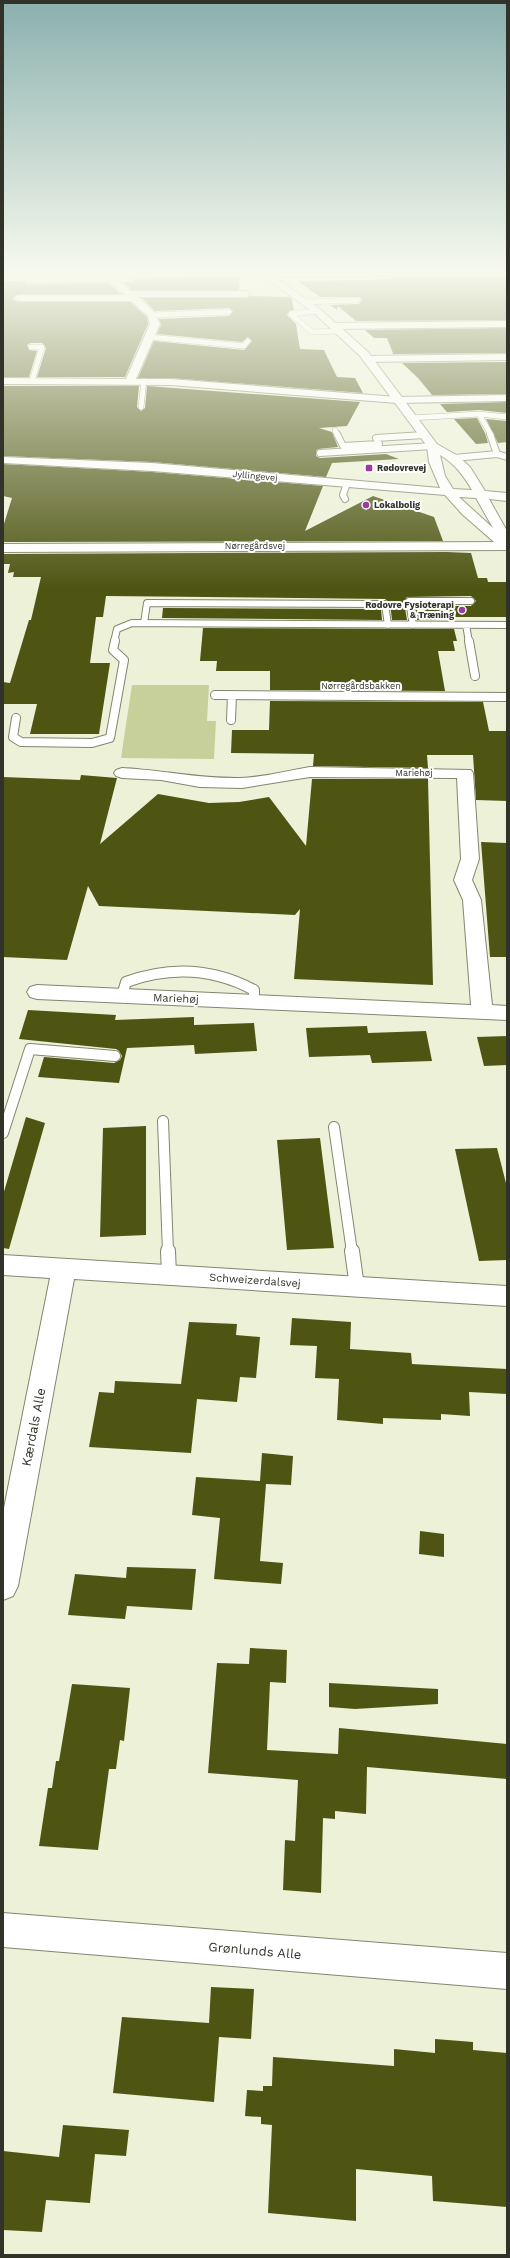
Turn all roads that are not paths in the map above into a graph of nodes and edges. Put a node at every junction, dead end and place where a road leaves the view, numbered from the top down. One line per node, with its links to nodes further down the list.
1 (382, 378): 7 (street)
2 (3, 381): 3 (street)
3 (32, 381): 4 (street)
4 (130, 381): 5 (street)
5 (144, 381): 7 (street); 8 (lane)
6 (507, 398): 7 (street)
7 (397, 400): 12 (street)
8 (141, 407)
9 (507, 413): 10 (lane)
10 (479, 414): 11 (lane); 12 (lane); 19 (lane)
11 (507, 417)
12 (411, 418): 14 (street)
13 (335, 430): 14 (lane)
14 (424, 435): 15 (street)
15 (433, 446): 18 (lane); 21 (street); 25 (street)
16 (507, 452): 19 (lane)
17 (3, 453): 25 (street, Jyllingevej)
18 (320, 453)
19 (497, 453): 20 (lane); 21 (lane)
20 (507, 457)
21 (454, 458): 24 (street)
22 (3, 460): 23 (street, Jyllingevej)
23 (347, 483): 25 (street, Jyllingevej); 29 (lane)
24 (473, 483): 25 (street, Jyllingevej); 26 (street, Jyllingevej); 27 (street)
25 (444, 486): 27 (street, Jyllingevej); 30 (street)
26 (507, 486)
27 (480, 495): 28 (street, Jyllingevej); 30 (street)
28 (507, 497)
29 (345, 500)
30 (507, 546): 31 (street, Nørregårdsvej)
31 (3, 548)
32 (471, 601): 35 (lane)
33 (144, 622): 34 (lane); 34 (lane); 42 (lane)
34 (388, 625): 35 (lane)
35 (413, 625): 36 (lane)
36 (466, 625): 37 (lane); 38 (lane)
37 (507, 625)
38 (475, 676)
39 (215, 695): 40 (lane, Nørregårdsbakken)
40 (232, 695): 41 (lane, Nørregårdsbakken); 43 (lane)
41 (507, 697)
42 (16, 718)
43 (232, 720)
44 (122, 773): 48 (street, Mariehøj)
45 (37, 992): 46 (street, Mariehøj)
46 (122, 996): 47 (street, Mariehøj); 47 (lane)
47 (254, 1002): 48 (street, Mariehøj)
48 (482, 1011): 49 (street, Mariehøj)
49 (507, 1013)
50 (115, 1056): 53 (lane)
51 (163, 1121): 56 (lane)
52 (334, 1127): 57 (lane)
53 (3, 1133)
54 (3, 1265): 55 (street, Schweizerdalsvej)
55 (64, 1269): 56 (street, Schweizerdalsvej); 59 (street, Kærdals Alle)
56 (169, 1275): 57 (street, Schweizerdalsvej)
57 (357, 1287): 58 (street, Schweizerdalsvej)
58 (507, 1296)
59 (3, 1586)
60 (3, 1930): 61 (street, Grønlunds Alle)
61 (507, 1971)

